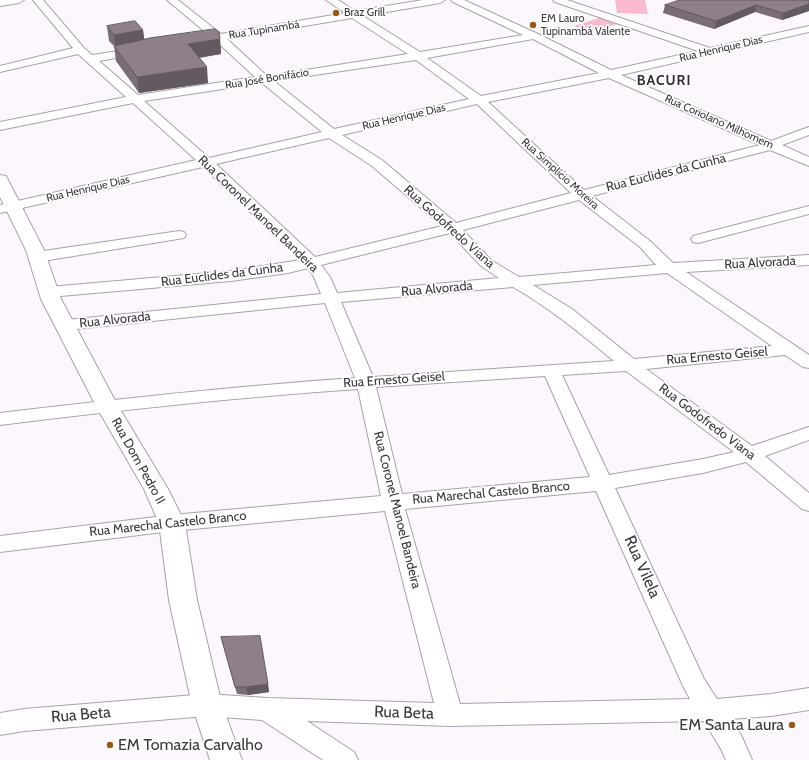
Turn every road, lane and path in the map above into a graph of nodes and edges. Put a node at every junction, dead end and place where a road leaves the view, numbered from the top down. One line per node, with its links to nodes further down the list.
1 (19, 0): 8 (street)
2 (38, 0): 16 (street, Rua Coronel Manoel Bandeira)
3 (172, 0): 12 (street, Rua Godofredo Viana)
4 (331, 0): 9 (street, Rua Simplício Moreira)
5 (440, 0): 9 (street, Rua Tupinambá)
6 (456, 0): 11 (street, Rua Coriolano Milhomem)
7 (558, 0): 15 (street)
8 (0, 3)
9 (354, 15): 12 (street, Rua Tupinambá); 17 (street, Rua Simplício Moreira)
10 (807, 31): 15 (street, Rua Henrique Dias)
11 (534, 36): 17 (street, Rua José Bonifácio); 19 (street, Rua Coriolano Milhomem)
12 (218, 37): 13 (street, Rua Tupinambá); 20 (street, Rua Godofredo Viana)
13 (202, 40)
14 (149, 49): 16 (street)
15 (709, 52): 19 (street, Rua Henrique Dias)
16 (84, 55): 18 (street); 21 (street, Rua Coronel Manoel Bandeira)
17 (418, 56): 20 (street, Rua José Bonifácio); 22 (street, Rua Simplício Moreira)
18 (0, 69)
19 (610, 74): 22 (street, Rua Henrique Dias); 26 (street, Rua Coriolano Milhomem)
20 (265, 80): 21 (street, Rua José Bonifácio); 25 (street, Rua Godofredo Viana)
21 (135, 99): 23 (street, Rua José Bonifácio); 27 (street, Rua Coronel Manoel Bandeira)
22 (479, 100): 25 (street, Rua Henrique Dias); 30 (street, Rua Simplício Moreira)
23 (0, 126)
24 (809, 131): 26 (street, Rua Euclides da Cunha)
25 (332, 134): 27 (street, Rua Henrique Dias); 33 (street, Rua Godofredo Viana)
26 (771, 146): 28 (street, Rua Coriolano Milhomem); 30 (street, Rua Euclides da Cunha)
27 (206, 162): 31 (street, Rua Henrique Dias); 38 (street, Rua Coronel Manoel Bandeira)
28 (809, 162)
29 (0, 180): 31 (main road, Rua Dom Pedro II)
30 (581, 195): 33 (street, Rua Euclides da Cunha); 39 (street, Rua Simplício Moreira)
31 (7, 207): 36 (main road, Rua Dom Pedro II)
32 (809, 210): 35 (street)
33 (453, 228): 38 (street, Rua Euclides da Cunha); 40 (street, Rua Godofredo Viana)
34 (179, 235): 36 (street)
35 (698, 239)
36 (37, 257): 42 (main road, Rua Dom Pedro II)
37 (809, 260): 39 (street, Rua Alvorada)
38 (312, 262): 41 (street, Rua Coronel Manoel Bandeira); 42 (street, Rua Euclides da Cunha)
39 (667, 266): 40 (street, Rua Alvorada); 44 (street, Rua Simplício Moreira)
40 (510, 278): 41 (street, Rua Alvorada); 46 (street, Rua Godofredo Viana)
41 (328, 289): 43 (street, Rua Alvorada); 48 (street, Rua Coronel Manoel Bandeira)
42 (50, 296): 43 (main road, Rua Dom Pedro II)
43 (64, 321): 49 (main road, Rua Dom Pedro II)
44 (789, 350): 45 (street, Rua Simplício Moreira); 46 (street, Rua Ernesto Geisel)
45 (809, 362)
46 (630, 364): 47 (street, Rua Ernesto Geisel); 52 (street, Rua Godofredo Viana)
47 (551, 370): 48 (street, Rua Ernesto Geisel); 53 (street, Rua Vilela)
48 (366, 382): 49 (street, Rua Ernesto Geisel); 54 (street, Rua Coronel Manoel Bandeira)
49 (107, 406): 50 (street, Rua Ernesto Geisel); 56 (main road, Rua Dom Pedro II)
50 (0, 419)
51 (809, 433): 52 (street, Rua Marechal Castelo Branco)
52 (750, 454): 53 (street, Rua Marechal Castelo Branco); 55 (street, Rua Godofredo Viana)
53 (603, 483): 54 (street, Rua Marechal Castelo Branco); 61 (street, Rua Vilela)
54 (394, 502): 56 (street, Rua Marechal Castelo Branco); 62 (street, Rua Coronel Manoel Bandeira)
55 (809, 504)
56 (172, 523): 57 (street, Rua Marechal Castelo Branco); 59 (main road, Rua Dom Pedro II)
57 (0, 544)
58 (809, 699): 61 (street, Rua Beta)
59 (207, 705): 60 (street, Rua Beta); 63 (street, Rua Beta); 64 (main road, Rua Dom Pedro II)
60 (267, 709): 62 (street, Rua Beta); 65 (street)
61 (711, 710): 62 (street, Rua Beta); 66 (street, Rua Vilela)
62 (450, 715)
63 (0, 724)
64 (226, 760)
65 (345, 760)
66 (739, 760)

